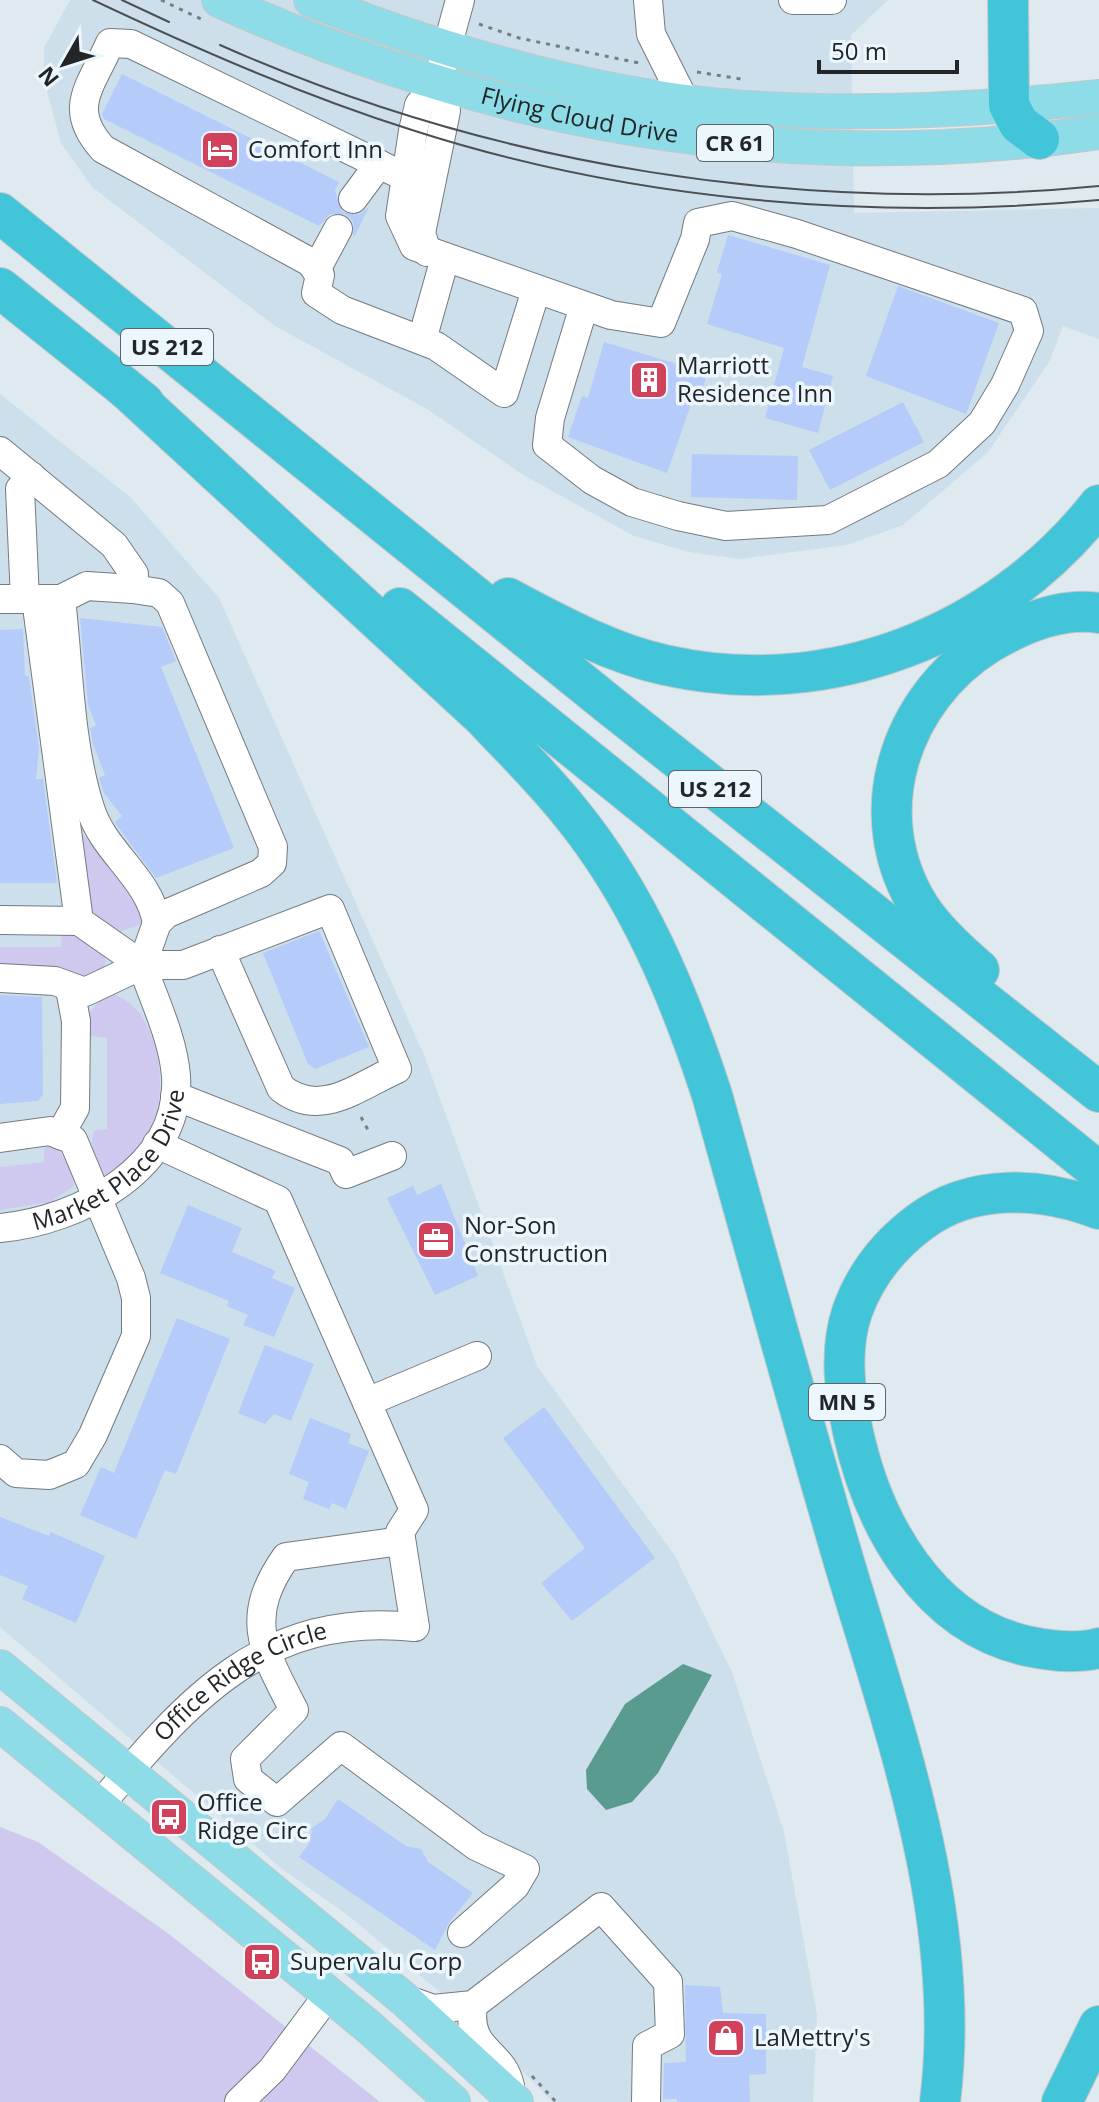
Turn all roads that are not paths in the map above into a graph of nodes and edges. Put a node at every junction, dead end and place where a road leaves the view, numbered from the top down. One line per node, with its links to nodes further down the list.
1 (219, 0): 9 (main road, Flying Cloud Drive / CR 61)
2 (311, 0): 8 (main road, Flying Cloud Drive / CR 61)
3 (460, 0): 8 (street)
4 (648, 0): 11 (street)
5 (793, 0): 6 (street)
6 (832, 0)
7 (1008, 0): 12 (highway)
8 (447, 47): 9 (street); 11 (main road, Flying Cloud Drive / CR 61)
9 (437, 84): 14 (main road, Flying Cloud Drive / CR 61); 16 (street); 20 (street)
10 (1099, 97): 12 (main road, Flying Cloud Drive / CR 61)
11 (684, 100): 12 (main road, Flying Cloud Drive / CR 61)
12 (1009, 105): 14 (highway)
13 (1099, 132): 14 (main road, Flying Cloud Drive / CR 61)
14 (1039, 139)
15 (379, 164): 16 (street); 17 (street); 21 (street)
16 (406, 173): 20 (street)
17 (353, 199)
18 (0, 213): 29 (highway, US 212)
19 (338, 229): 21 (street)
20 (436, 255): 23 (street); 25 (street)
21 (316, 270): 25 (street)
22 (0, 288): 26 (highway, US 212)
23 (536, 290): 24 (street); 25 (street)
24 (584, 306): 24 (street)
25 (422, 340)
26 (123, 386): 50 (highway, US 212); 73 (highway)
27 (0, 451): 28 (street)
28 (31, 476): 31 (street); 32 (street)
29 (334, 481): 30 (highway); 44 (highway, US 212)
30 (1099, 505)
31 (133, 589): 32 (street); 37 (street)
32 (31, 599): 36 (street); 37 (street)
33 (1099, 613): 39 (highway)
34 (1099, 640): 39 (highway)
35 (0, 920): 36 (street)
36 (79, 921): 40 (street)
37 (157, 923): 40 (street)
38 (220, 950): 38 (street); 40 (street)
39 (959, 952): 43 (highway)
40 (142, 965): 42 (street); 45 (street, Market Place Drive)
41 (0, 978): 42 (street)
42 (70, 989): 46 (street)
43 (1099, 1079)
44 (1099, 1092)
45 (175, 1096): 48 (street, Market Place Drive); 49 (street)
46 (60, 1135): 47 (street); 51 (street)
47 (0, 1138)
48 (157, 1144): 51 (street, Market Place Drive); 55 (street)
49 (392, 1156)
50 (1099, 1172)
51 (98, 1200): 53 (street, Market Place Drive); 56 (street)
52 (1099, 1209): 58 (highway, MN 5)
53 (0, 1228)
54 (477, 1356): 55 (street)
55 (367, 1402): 57 (street)
56 (0, 1459)
57 (401, 1541): 59 (street); 59 (street, Office Ridge Circle)
58 (1099, 1648)
59 (263, 1650): 62 (street, Office Ridge Circle); 64 (street)
60 (0, 1667): 62 (main road)
61 (0, 1724): 63 (main road)
62 (127, 1772): 63 (street, Office Ridge Circle); 66 (main road)
63 (99, 1806): 65 (main road)
64 (462, 1933)
65 (328, 1995): 70 (street); 71 (main road)
66 (404, 1999): 67 (street); 69 (main road)
67 (473, 2005): 69 (street); 72 (street)
68 (1099, 2026): 74 (highway)
69 (514, 2100)
70 (239, 2102)
71 (453, 2102)
72 (646, 2102)
73 (940, 2102)
74 (1062, 2102)

